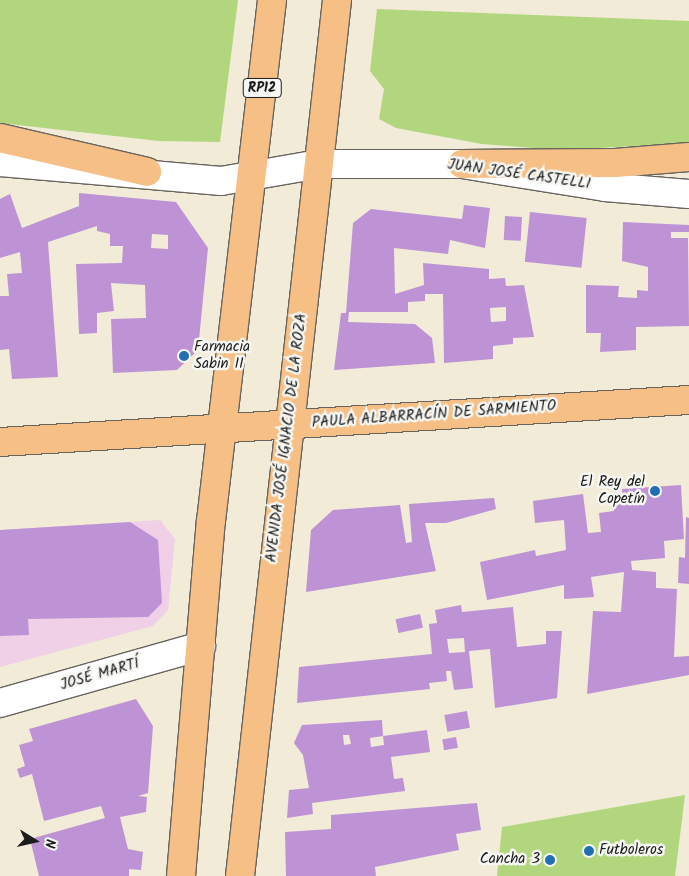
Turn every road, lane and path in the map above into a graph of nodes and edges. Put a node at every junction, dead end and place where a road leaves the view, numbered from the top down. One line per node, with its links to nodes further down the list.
1 (272, 0): 9 (main road, RP12)
2 (337, 0): 6 (main road, AVENIDA JOSÉ IGNACIO DE LA ROZA)
3 (0, 138): 8 (main road)
4 (689, 157): 7 (main road)
5 (0, 162): 8 (street, JUAN JOSÉ CASTELLI)
6 (319, 164): 7 (street, JUAN JOSÉ CASTELLI); 9 (street, JUAN JOSÉ CASTELLI); 12 (main road, AVENIDA JOSÉ IGNACIO DE LA ROZA)
7 (462, 164): 10 (street, JUAN JOSÉ CASTELLI)
8 (147, 172): 9 (street, JUAN JOSÉ CASTELLI)
9 (252, 175): 13 (main road)
10 (689, 194)
11 (689, 400): 12 (main road, PAULA ALBARRACÍN DE SARMIENTO)
12 (289, 424): 13 (main road, PAULA ALBARRACÍN DE SARMIENTO); 18 (main road, AVENIDA JOSÉ IGNACIO DE LA ROZA)
13 (222, 429): 14 (main road, PAULA ALBARRACÍN DE SARMIENTO); 15 (main road)
14 (0, 442)
15 (201, 646): 16 (street, JOSÉ MARTÍ); 17 (main road)
16 (0, 703)
17 (181, 876)
18 (240, 876)

